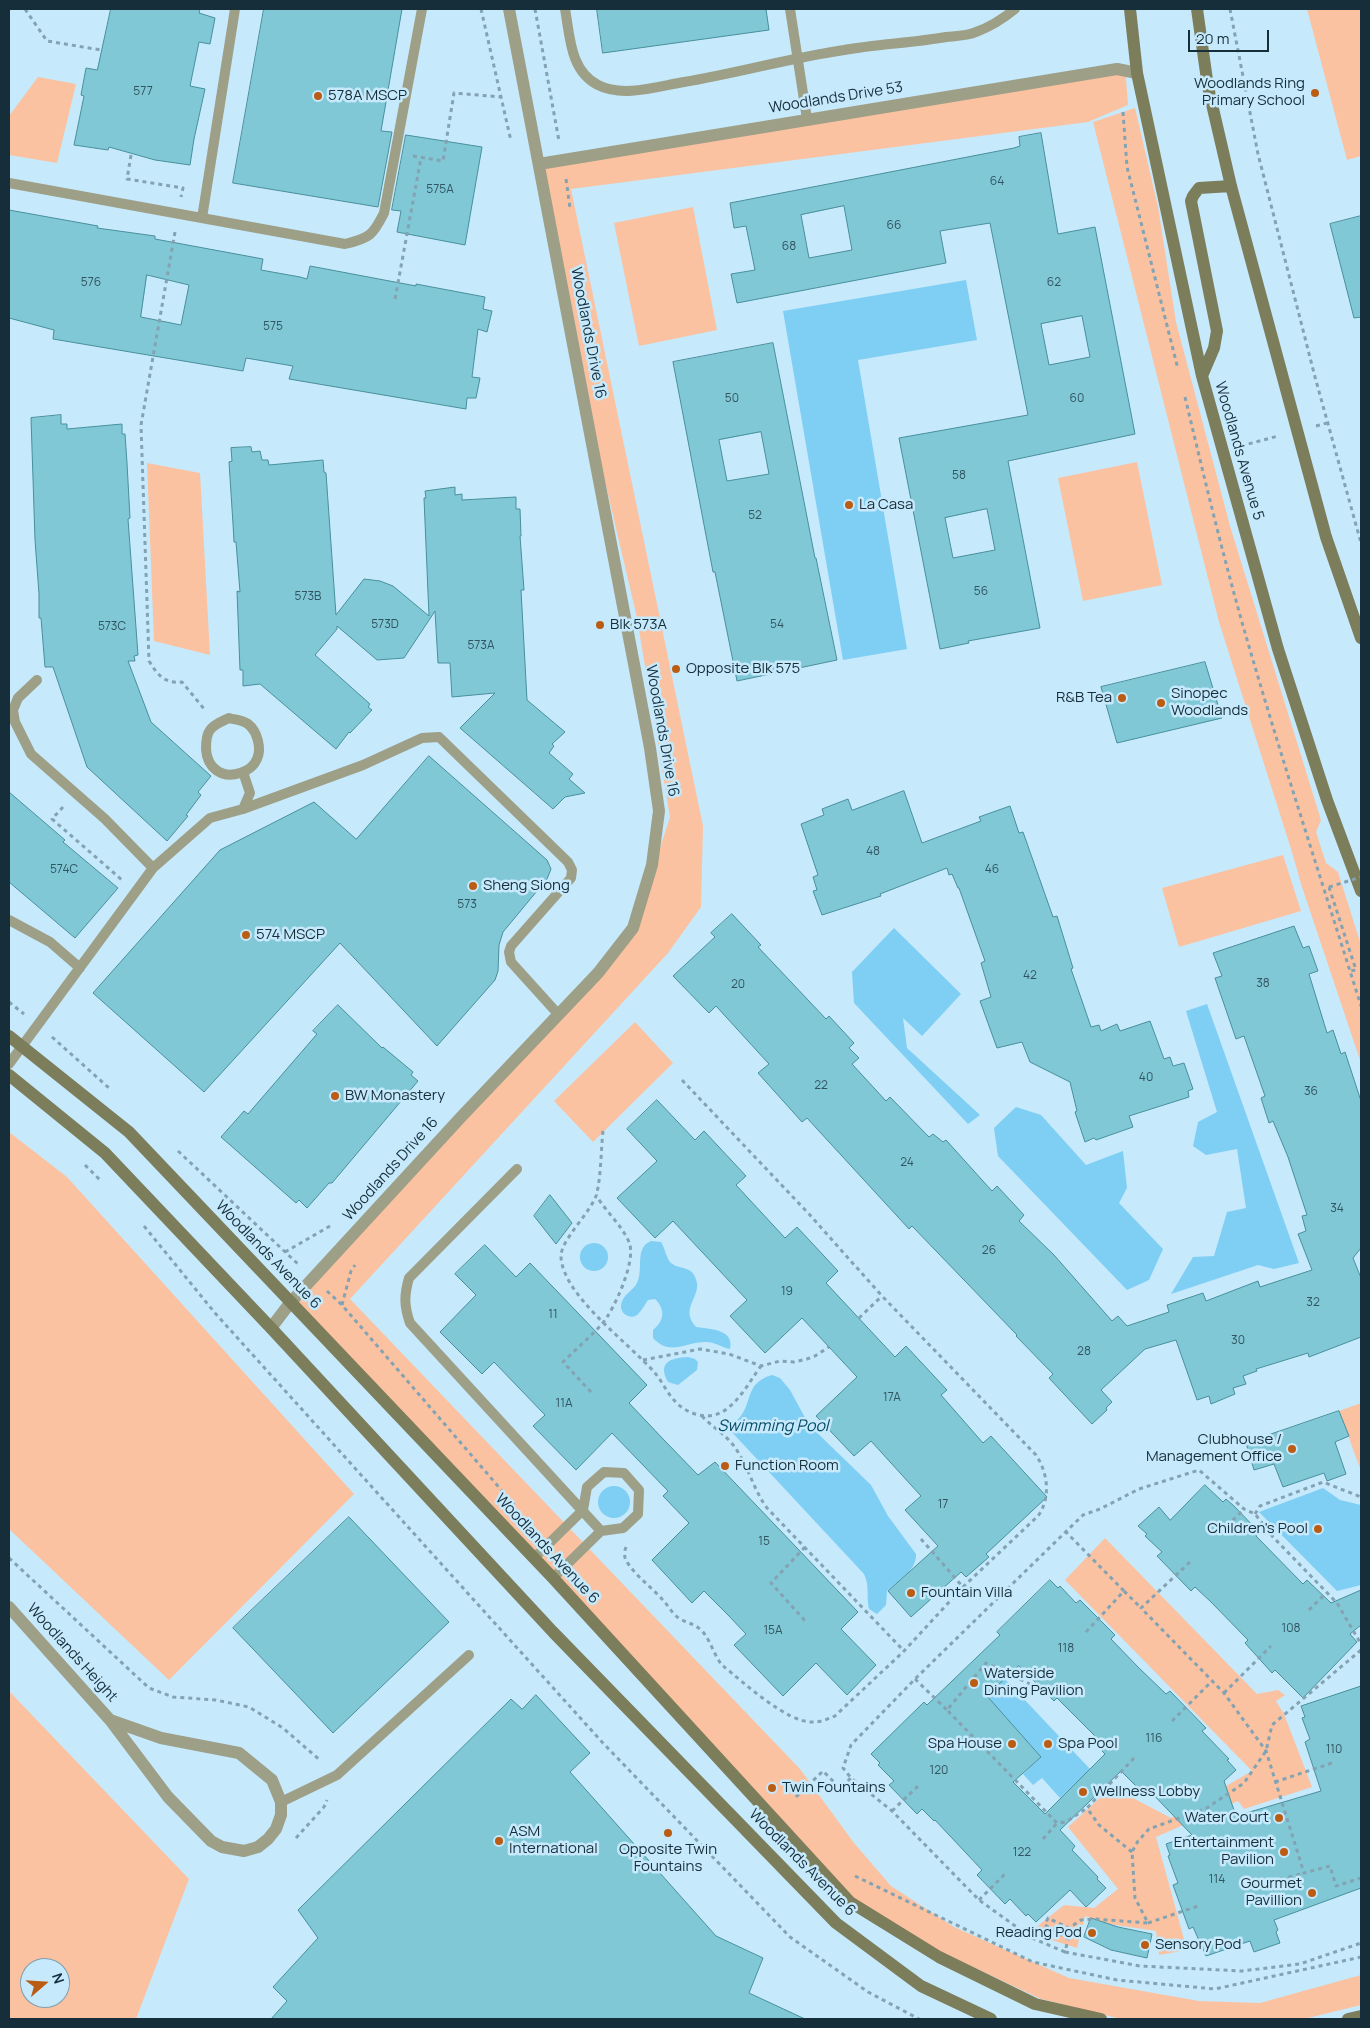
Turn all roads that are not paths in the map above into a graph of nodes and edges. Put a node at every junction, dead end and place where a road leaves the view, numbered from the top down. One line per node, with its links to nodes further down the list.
1 (235, 9): 15 (lane)
2 (422, 9): 15 (lane)
3 (509, 9): 12 (street, Woodlands Drive 16)
4 (565, 9): 9 (lane)
5 (790, 9): 9 (lane)
6 (1015, 9): 9 (lane)
7 (1130, 9): 10 (street, Woodlands Avenue 5)
8 (1197, 9): 14 (street)
9 (798, 58): 11 (lane)
10 (1137, 73): 11 (street, Woodlands Drive 53); 16 (street, Woodlands Avenue 5)
11 (807, 119): 12 (street, Woodlands Drive 53)
12 (540, 164): 25 (street, Woodlands Drive 16)
13 (9, 183): 15 (lane)
14 (1231, 186): 16 (street); 17 (street)
15 (202, 218)
16 (1202, 376): 22 (street, Woodlands Avenue 5)
17 (1361, 638)
18 (37, 680): 21 (lane)
19 (243, 772): 19 (lane); 20 (lane)
20 (243, 809): 21 (lane); 25 (lane)
21 (153, 868): 24 (lane)
22 (1361, 891)
23 (9, 920): 24 (lane)
24 (80, 968): 27 (lane)
25 (558, 1014): 31 (street, Woodlands Drive 16)
26 (9, 1036): 27 (street, Woodlands Avenue 6)
27 (23, 1047): 28 (lane); 31 (street, Woodlands Avenue 6)
28 (9, 1064)
29 (9, 1075): 32 (street, Woodlands Avenue 6)
30 (517, 1169): 33 (lane)
31 (290, 1303): 32 (street, Woodlands Drive 16); 35 (street, Woodlands Avenue 6)
32 (271, 1328): 42 (street, Woodlands Avenue 6)
33 (583, 1510): 34 (lane); 34 (lane); 35 (lane)
34 (601, 1532): 36 (lane)
35 (534, 1558): 36 (street, Woodlands Avenue 6)
36 (553, 1578): 43 (street, Woodlands Avenue 6)
37 (9, 1607): 39 (street, Woodlands Height)
38 (469, 1655): 40 (lane)
39 (110, 1720): 40 (street, Woodlands Height); 40 (street, Woodlands Height)
40 (281, 1802)
41 (1361, 2016): 44 (street)
42 (992, 2019)
43 (1101, 2019)
44 (1348, 2019)

